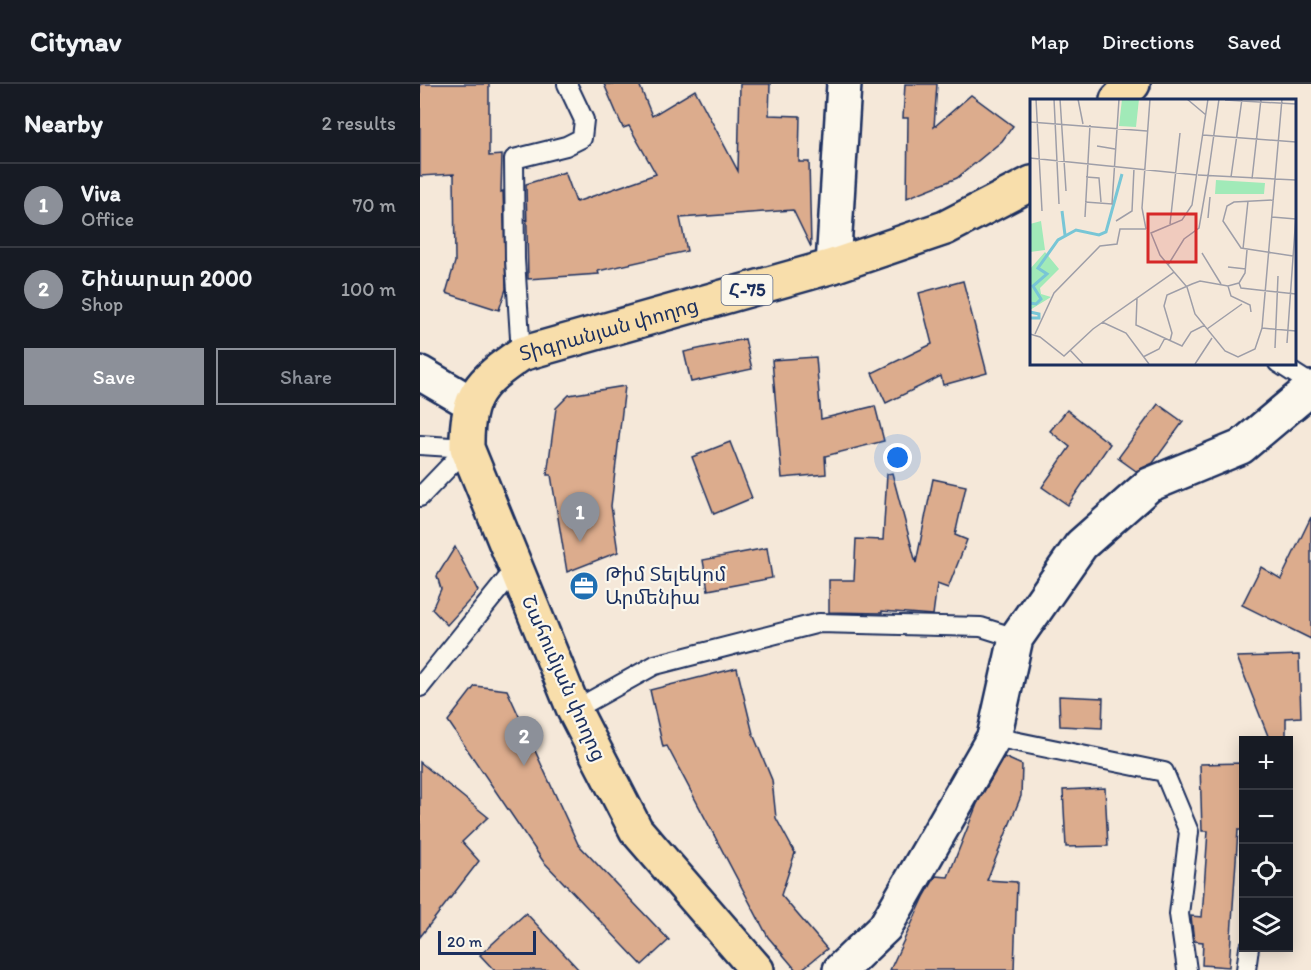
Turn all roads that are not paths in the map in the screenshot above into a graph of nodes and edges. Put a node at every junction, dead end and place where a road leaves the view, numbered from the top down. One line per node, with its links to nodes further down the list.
1 (567, 84): 7 (lane)
2 (844, 84): 6 (street)
3 (1133, 84): 4 (highway)
4 (1118, 99)
5 (1030, 184): 6 (highway, Տիգրանյան փողոց / Հ-75)
6 (833, 266): 7 (highway, Տիգրանյան փողոց / Հ-75)
7 (521, 354): 11 (highway, Տիգրանյան փողոց / Հ-75)
8 (1279, 364): 10 (lane)
9 (420, 373): 11 (street)
10 (1311, 386): 16 (street)
11 (471, 403): 13 (highway, Շահումյան փողոց / Հ-75)
12 (420, 445): 13 (lane)
13 (467, 448): 14 (lane); 15 (highway, Շահումյան փողոց / Հ-75)
14 (420, 497)
15 (516, 568): 17 (lane); 18 (highway, Շահումյան փողոց / Հ-75)
16 (1016, 638): 18 (lane); 19 (street)
17 (420, 687)
18 (574, 710): 21 (highway, Շահումյան փողոց / Հ-75)
19 (994, 737): 22 (street); 23 (lane)
20 (1248, 952): 24 (lane)
21 (757, 970)
22 (840, 970)
23 (1187, 970)
24 (1246, 970)

